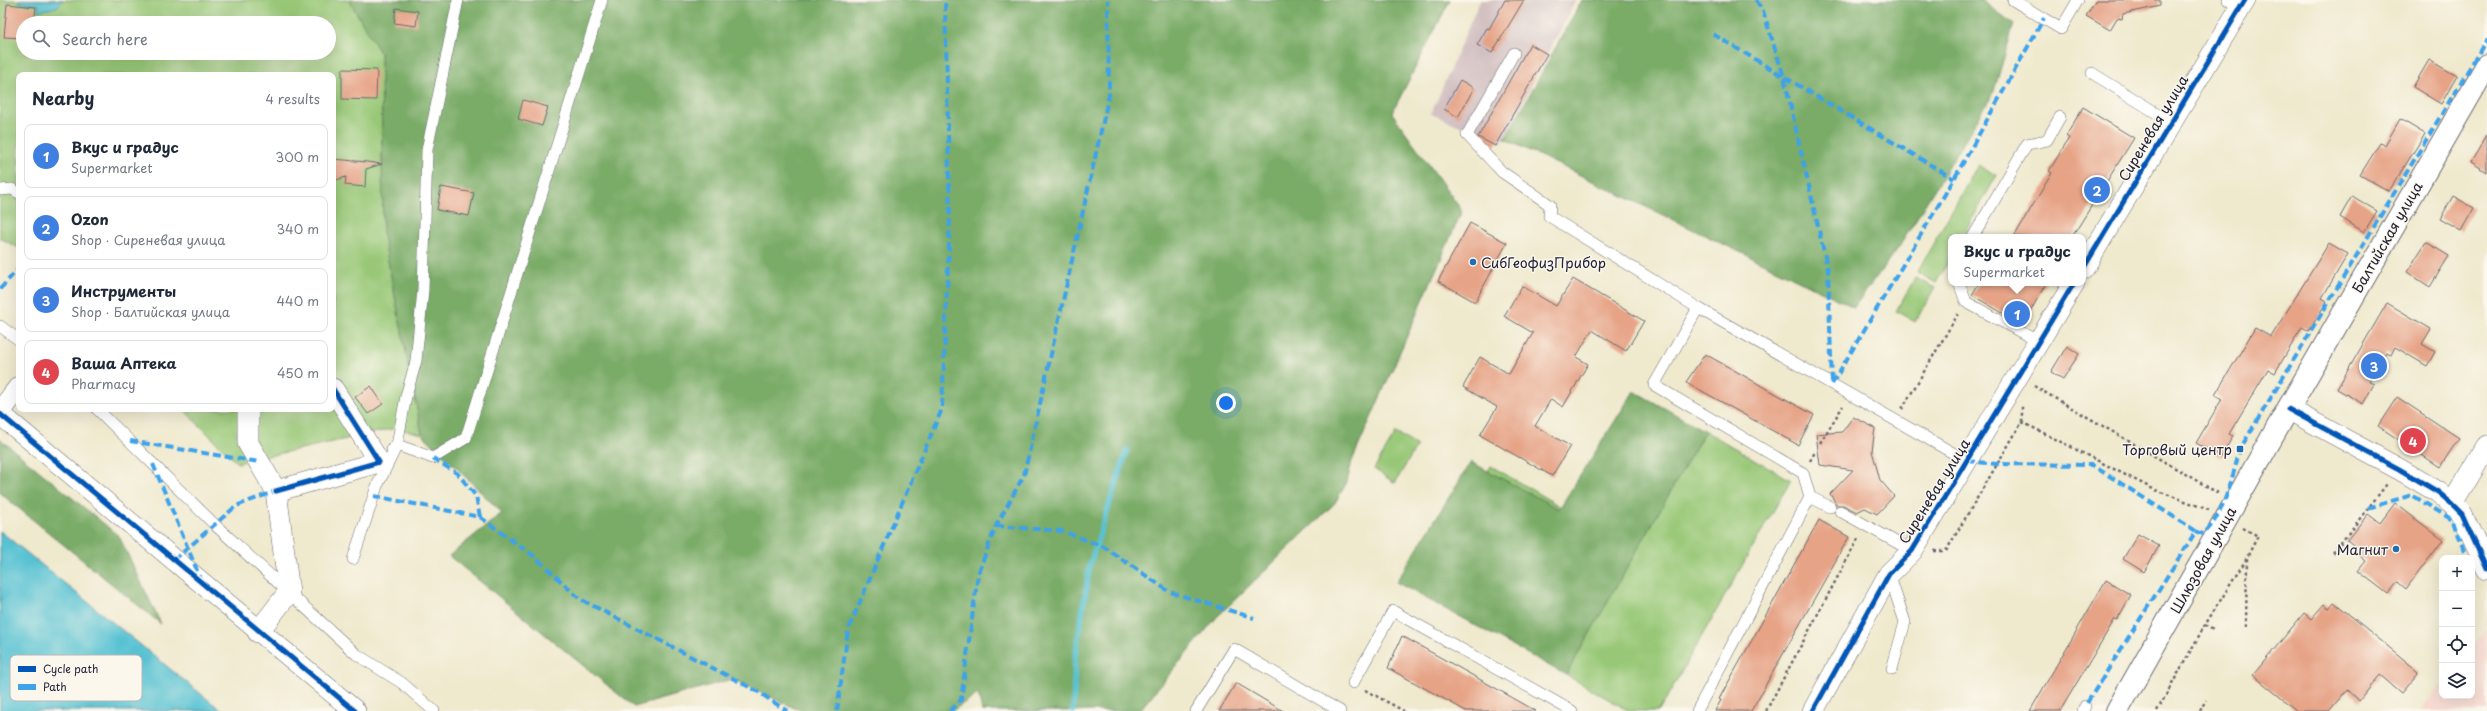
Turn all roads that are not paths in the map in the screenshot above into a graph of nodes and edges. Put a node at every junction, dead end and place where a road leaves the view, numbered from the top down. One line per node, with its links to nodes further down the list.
1 (458, 0): 27 (lane)
2 (602, 0): 27 (lane)
3 (2013, 0): 4 (lane)
4 (2078, 0)
5 (2237, 3): 10 (street, Сиреневая улица)
6 (1514, 53): 17 (lane)
7 (2487, 65): 23 (main road, Балтийская улица)
8 (2092, 73): 10 (lane)
9 (2060, 117): 13 (lane)
10 (2171, 122): 14 (street, Сиреневая улица)
11 (0, 190): 12 (lane)
12 (16, 191)
13 (1975, 234)
14 (2086, 264)
15 (1960, 286): 20 (lane)
16 (2072, 286): 20 (street, Сиреневая улица)
17 (1698, 308): 29 (lane); 32 (lane)
18 (0, 326): 19 (lane)
19 (16, 338)
20 (2039, 342): 29 (street, Сиреневая улица)
21 (16, 392): 26 (street)
22 (336, 394): 30 (street)
23 (2288, 410): 33 (street); 49 (main road, Шлюзовая улица)
24 (100, 412): 38 (lane)
25 (248, 412): 31 (street)
26 (0, 413): 39 (street)
27 (397, 445): 30 (lane); 35 (lane)
28 (2487, 446): 33 (street)
29 (1967, 461): 34 (street, Сиреневая улица)
30 (379, 462): 31 (street)
31 (276, 491): 38 (street)
32 (1810, 497): 34 (lane); 47 (lane)
33 (2452, 504): 36 (street)
34 (1912, 551): 37 (street, Сиреневая улица)
35 (353, 559)
36 (2487, 569)
37 (1889, 574): 40 (lane); 48 (street, Сиреневая улица)
38 (289, 592): 39 (street); 43 (lane)
39 (258, 632): 42 (street)
40 (1892, 669)
41 (1353, 683): 46 (lane)
42 (355, 711)
43 (434, 711)
44 (1196, 711): 45 (lane)
45 (1340, 711)
46 (1572, 711)
47 (1697, 711)
48 (1813, 711)
49 (2118, 711)

